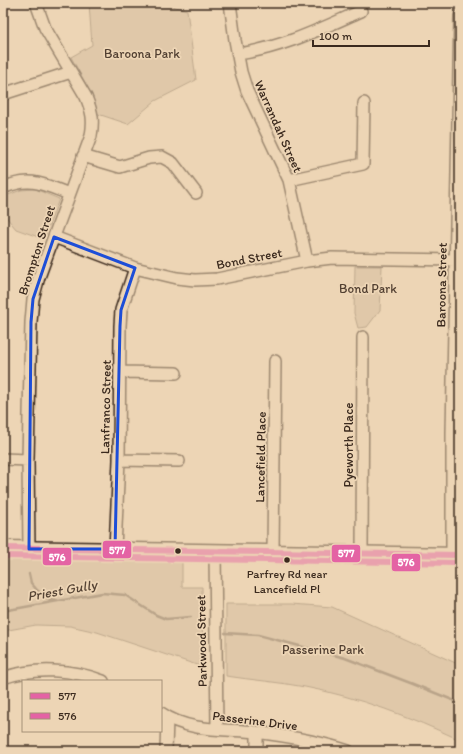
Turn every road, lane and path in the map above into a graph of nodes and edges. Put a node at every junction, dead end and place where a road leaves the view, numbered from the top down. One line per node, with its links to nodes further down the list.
1 (36, 3): 7 (street, Brompton Street)
2 (230, 3): 6 (street, Warrandah Street)
3 (360, 11): 6 (street)
4 (460, 16): 5 (street, Baroona Street)
5 (460, 32): 17 (street, Baroona Street)
6 (238, 54): 11 (street, Warrandah Street)
7 (71, 72): 8 (street); 10 (street, Brompton Street)
8 (3, 94)
9 (364, 102): 11 (street)
10 (83, 156): 13 (street); 14 (street, Brompton Street)
11 (289, 180): 16 (street, Warrandah Street)
12 (3, 188): 14 (street)
13 (196, 193)
14 (69, 194): 15 (street, Brompton Street)
15 (54, 236): 18 (street, Bond Street); 26 (street, Brompton Street)
16 (307, 260): 17 (street, Bond Street); 18 (street, Bond Street)
17 (456, 260): 19 (street, Baroona Street)
18 (135, 268): 22 (street, Lanfranco Street)
19 (457, 335): 24 (street, Baroona Street)
20 (363, 336): 34 (street, Pyeworth Place)
21 (275, 361): 33 (street, Lancefield Place)
22 (120, 372): 23 (street); 27 (street, Lanfranco Street)
23 (176, 373)
24 (456, 432): 35 (street, Baroona Street)
25 (3, 459): 26 (street)
26 (28, 460): 30 (street, Brompton Street)
27 (119, 460): 28 (street); 31 (street, Lanfranco Street)
28 (179, 461)
29 (3, 548): 30 (main road)
30 (29, 549): 31 (main road)
31 (115, 549): 32 (main road)
32 (215, 552): 33 (main road); 39 (street, Parkwood Street)
33 (273, 552): 34 (main road)
34 (362, 553): 35 (main road)
35 (456, 555)
36 (3, 678): 37 (street)
37 (100, 680)
38 (164, 715): 39 (street, Passerine Drive); 41 (street)
39 (217, 729): 40 (street, Passerine Drive)
40 (257, 732): 42 (street); 43 (street, Passerine Drive)
41 (166, 751)
42 (257, 751)
43 (348, 751)

